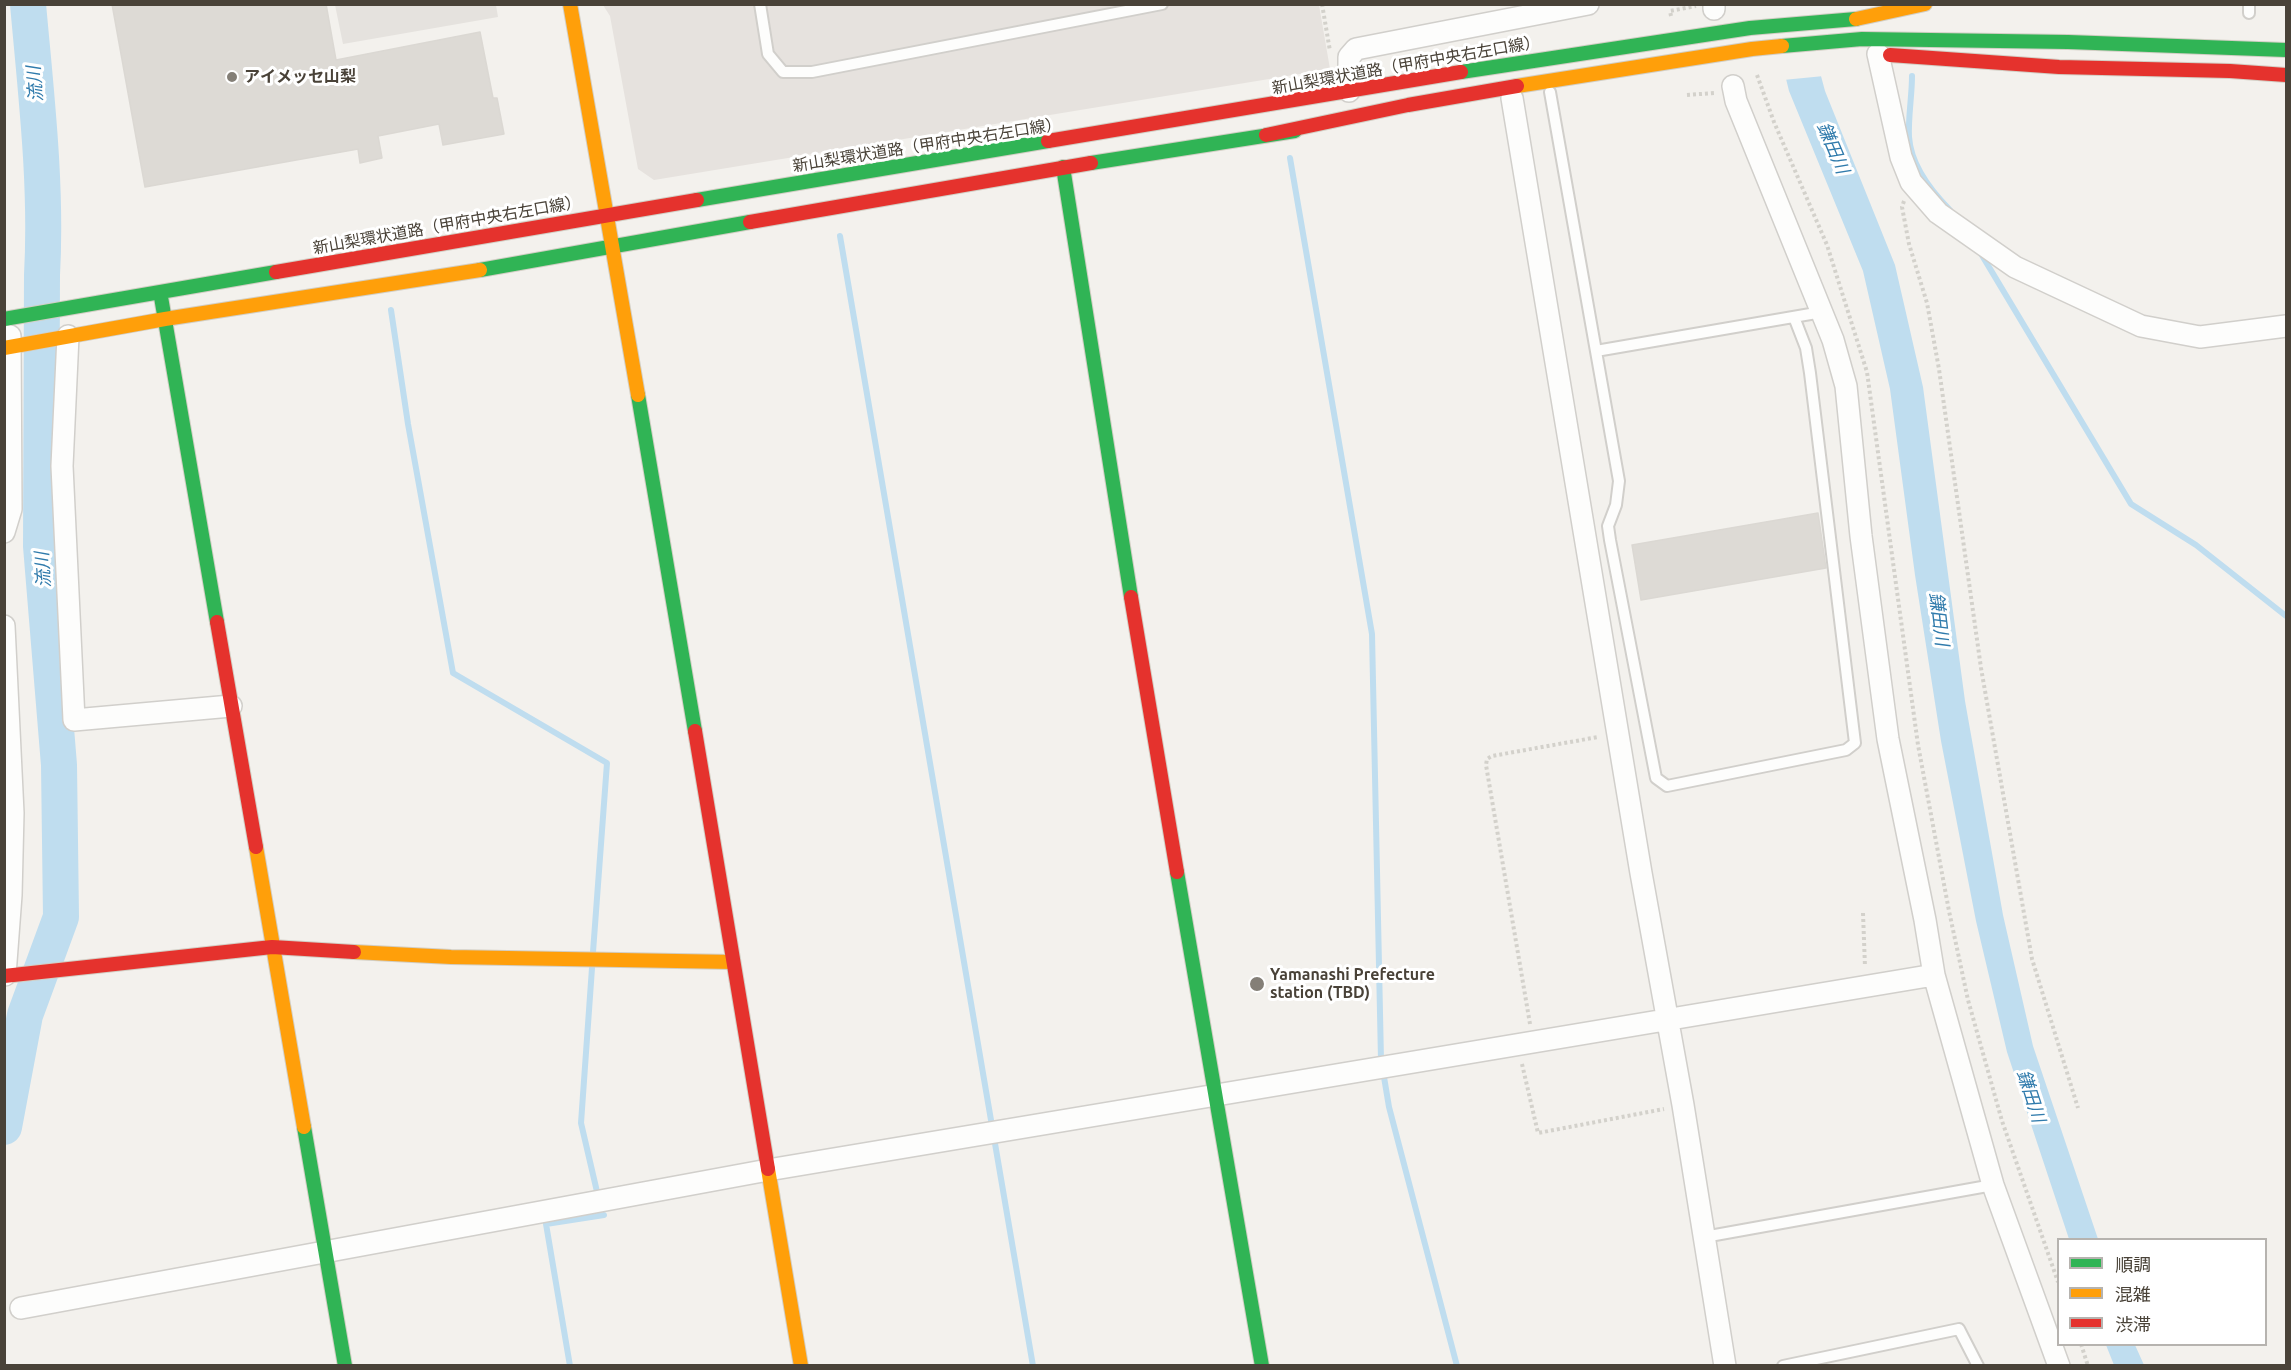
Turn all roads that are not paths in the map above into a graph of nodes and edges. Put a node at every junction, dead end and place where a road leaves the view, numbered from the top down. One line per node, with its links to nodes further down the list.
1 (570, 4): 19 (main road)
2 (760, 4): 3 (lane)
3 (1161, 4)
4 (1588, 4): 14 (street)
5 (1925, 4): 6 (main road)
6 (1857, 19): 7 (main road); 14 (main road, 新山梨環状道路（甲府中央右左口線）)
7 (1924, 19)
8 (2286, 50): 17 (main road)
9 (1873, 54): 11 (main road); 26 (street)
10 (2246, 57): 11 (lane)
11 (2245, 72): 12 (main road)
12 (2286, 75)
13 (1724, 82): 15 (main road); 22 (street)
14 (1349, 91): 19 (main road, 新山梨環状道路（甲府中央右左口線）)
15 (1550, 92): 16 (main road); 29 (lane)
16 (1512, 98): 17 (main road); 32 (street)
17 (1266, 135): 18 (main road)
18 (1063, 167): 20 (main road); 41 (main road)
19 (607, 215): 20 (main road); 21 (main road, 新山梨環状道路（甲府中央右左口線）)
20 (612, 247): 25 (main road); 37 (main road)
21 (160, 291): 24 (main road, 新山梨環状道路（甲府中央右左口線）); 25 (main road)
22 (1822, 312): 23 (lane); 39 (street)
23 (1794, 317): 29 (lane); 30 (lane)
24 (11, 318): 28 (street)
25 (165, 319): 27 (main road); 35 (main road)
26 (2286, 326)
27 (62, 337): 28 (main road); 35 (street)
28 (12, 347): 31 (street)
29 (1596, 351): 30 (lane)
30 (1608, 526): 32 (lane)
31 (4, 532)
32 (1584, 532): 40 (street)
33 (4, 626): 34 (street)
34 (6, 704): 38 (street)
35 (231, 706): 36 (main road)
36 (272, 947): 37 (main road); 38 (main road); 45 (main road)
37 (733, 962): 42 (main road)
38 (6, 975)
39 (1934, 975): 40 (street); 43 (street)
40 (1668, 1020): 41 (street); 44 (street)
41 (1217, 1096): 42 (street); 49 (main road)
42 (768, 1170): 45 (street); 48 (main road)
43 (1993, 1185): 44 (lane); 53 (street)
44 (1704, 1237): 50 (street)
45 (326, 1253): 46 (street); 47 (main road)
46 (21, 1308)
47 (345, 1365)
48 (801, 1365)
49 (1262, 1365)
50 (1725, 1365)
51 (1783, 1365): 52 (lane)
52 (1978, 1365)
53 (2059, 1365)

